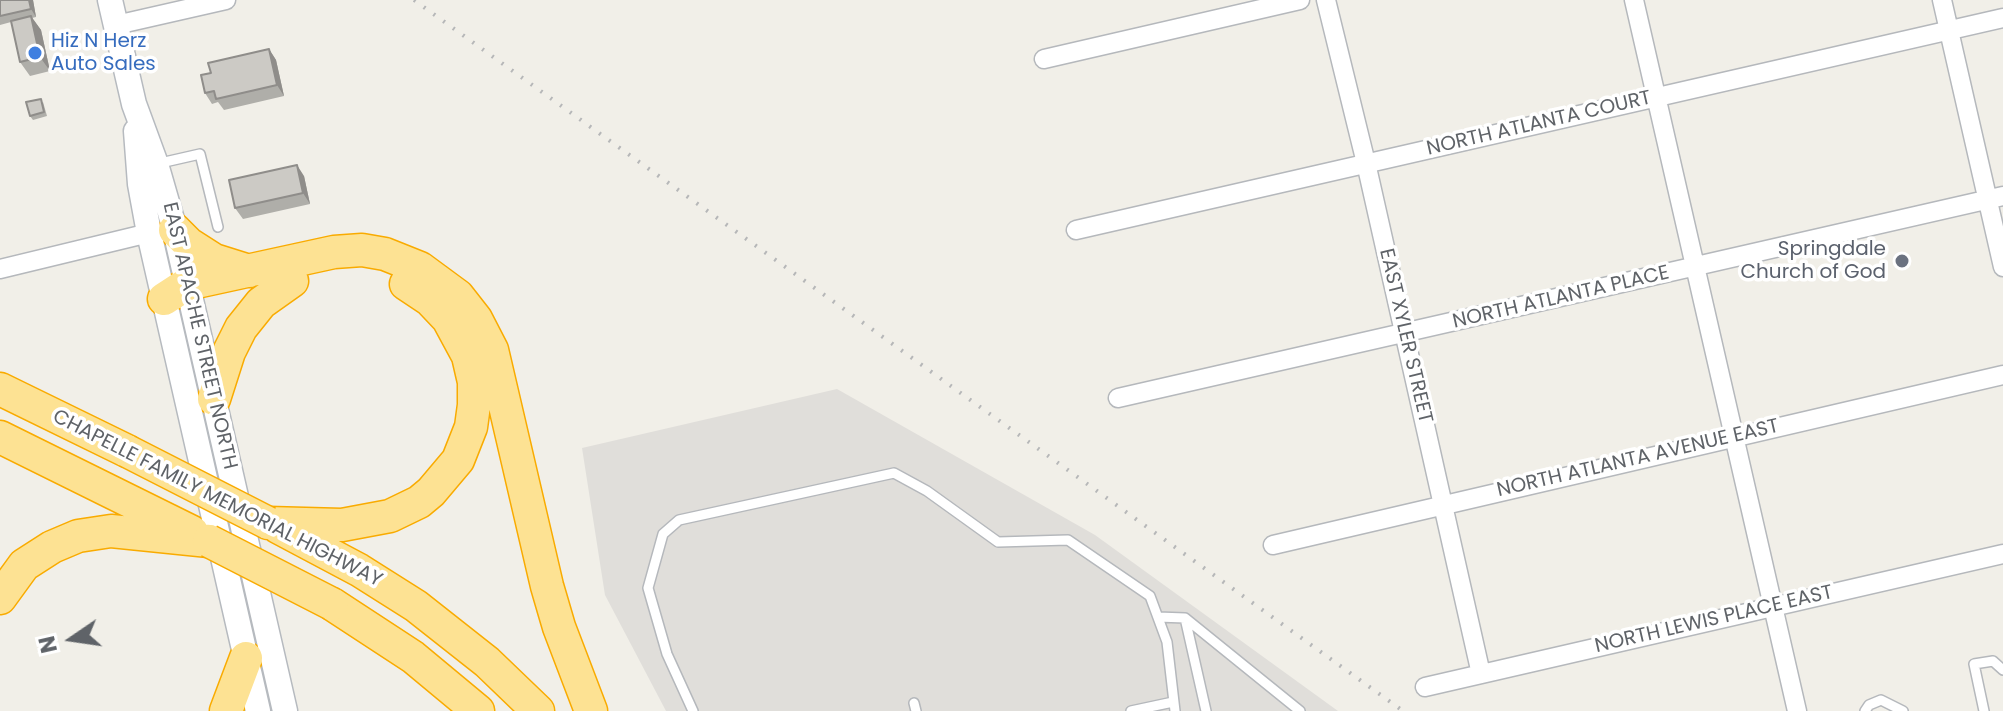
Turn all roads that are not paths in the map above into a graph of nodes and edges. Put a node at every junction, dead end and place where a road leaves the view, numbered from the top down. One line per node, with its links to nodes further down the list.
1 (110, 0): 8 (main road, EAST APACHE STREET NORTH)
2 (226, 0): 8 (street)
3 (1300, 0): 10 (street)
4 (1326, 0): 13 (street, EAST XYLER STREET)
5 (1634, 0): 11 (street)
6 (1942, 0): 9 (street)
7 (2003, 18): 9 (street, NORTH ATLANTA COURT)
8 (116, 25): 12 (main road, EAST APACHE STREET NORTH)
9 (1949, 30): 11 (street, NORTH ATLANTA COURT); 15 (street)
10 (1044, 59)
11 (1656, 98): 13 (street, NORTH ATLANTA COURT); 20 (street)
12 (134, 104): 14 (main road, EAST APACHE STREET NORTH); 18 (main road, EAST APACHE STREET NORTH)
13 (1366, 163): 17 (street, NORTH ATLANTA COURT); 25 (street, EAST XYLER STREET)
14 (156, 164): 16 (lane); 18 (main road, EAST APACHE STREET NORTH)
15 (1996, 198): 19 (street); 20 (street, NORTH ATLANTA PLACE)
16 (218, 227)
17 (1076, 230)
18 (162, 231): 21 (street); 22 (highway); 24 (main road, EAST APACHE STREET NORTH)
19 (2003, 267)
20 (1696, 268): 25 (street, NORTH ATLANTA PLACE); 31 (street)
21 (0, 269)
22 (249, 271): 24 (highway); 51 (highway)
23 (292, 281): 24 (highway); 29 (highway); 34 (highway)
24 (181, 295): 29 (main road, EAST APACHE STREET NORTH); 41 (main road, EAST APACHE STREET NORTH)
25 (1404, 334): 28 (street, NORTH ATLANTA PLACE); 32 (street, EAST XYLER STREET)
26 (2003, 375): 31 (street, NORTH ATLANTA AVENUE EAST)
27 (0, 389): 34 (highway, CHAPELLE FAMILY MEMORIAL HIGHWAY, bridge)
28 (1118, 398)
29 (214, 399): 48 (main road, EAST APACHE STREET NORTH)
30 (0, 437): 33 (highway, CHAPELLE FAMILY MEMORIAL HIGHWAY)
31 (1735, 437): 32 (street, NORTH ATLANTA AVENUE EAST); 38 (street)
32 (1443, 504): 35 (street, NORTH ATLANTA AVENUE EAST); 43 (street, EAST XYLER STREET)
33 (144, 521): 37 (highway); 49 (highway, CHAPELLE FAMILY MEMORIAL HIGHWAY, bridge)
34 (319, 536): 50 (highway, CHAPELLE FAMILY MEMORIAL HIGHWAY)
35 (1273, 545)
36 (2003, 554): 38 (street, NORTH LEWIS PLACE EAST)
37 (0, 598)
38 (1773, 607): 43 (street, NORTH LEWIS PLACE EAST); 56 (street)
39 (1158, 617): 40 (lane); 45 (lane); 52 (lane)
40 (1185, 618): 54 (lane); 55 (lane)
41 (246, 658): 46 (highway); 47 (main road, EAST APACHE STREET NORTH)
42 (2003, 670): 59 (lane)
43 (1481, 674): 44 (street, NORTH LEWIS PLACE EAST)
44 (1425, 687)
45 (1174, 706): 53 (lane)
46 (226, 711)
47 (258, 711)
48 (285, 711)
49 (478, 711)
50 (538, 711)
51 (591, 711)
52 (693, 711)
53 (1131, 711)
54 (1206, 711)
55 (1300, 711)
56 (1797, 711)
57 (1865, 711): 58 (lane)
58 (1903, 711)
59 (1984, 711)

